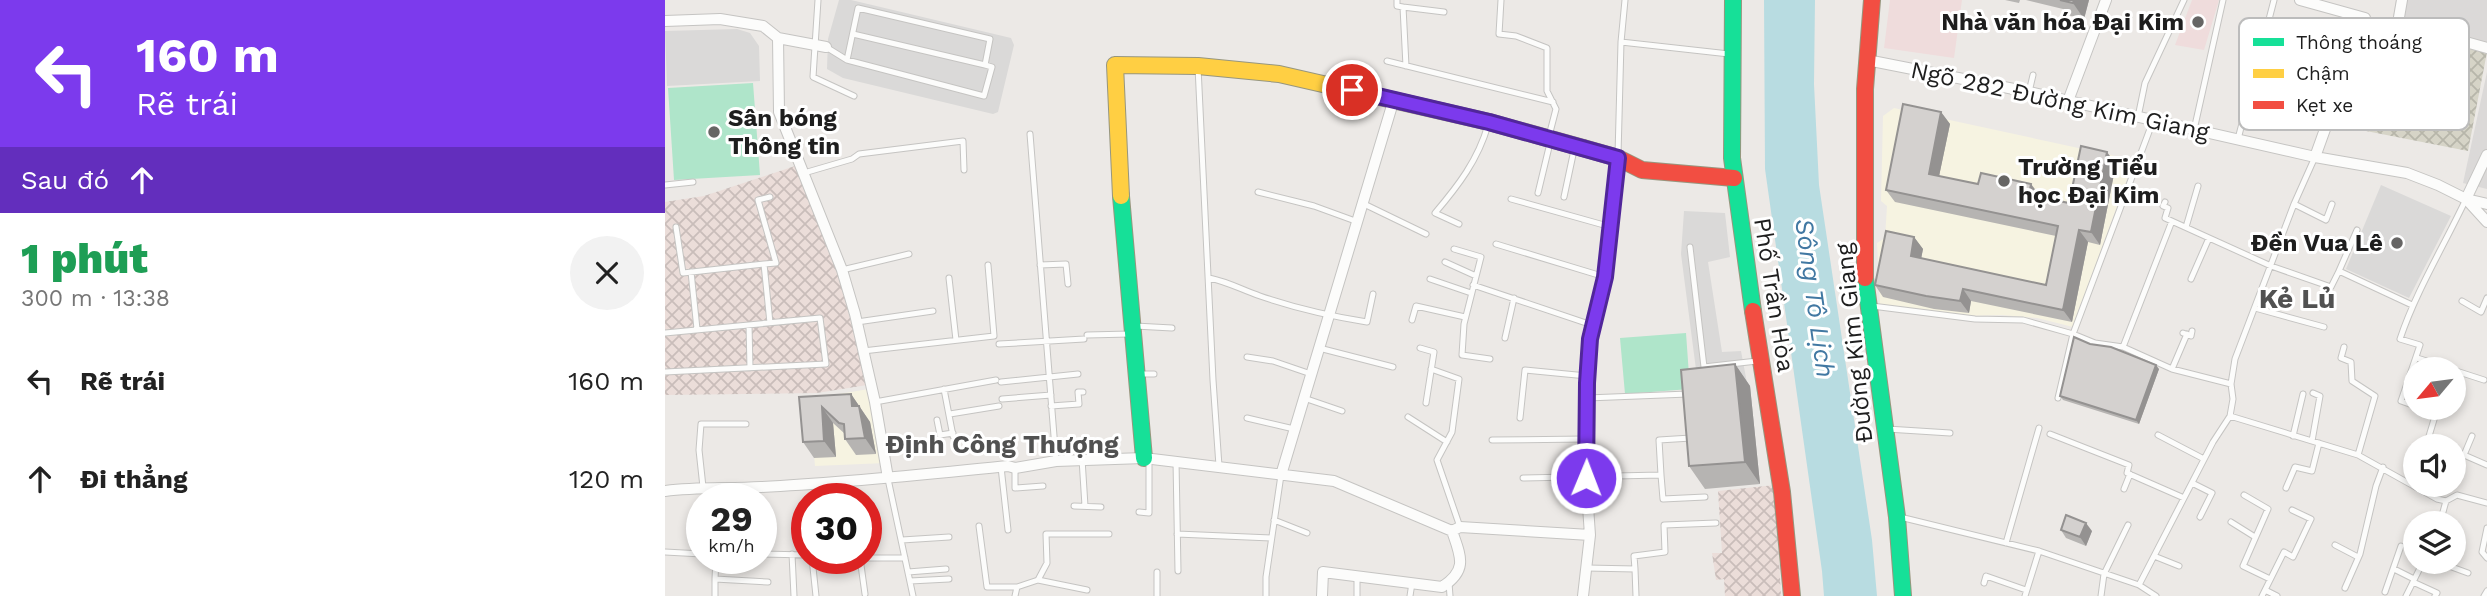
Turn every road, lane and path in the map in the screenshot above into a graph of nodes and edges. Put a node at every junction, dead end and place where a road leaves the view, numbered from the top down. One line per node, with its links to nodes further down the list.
1 (818, 0): 23 (lane)
2 (1397, 0): 14 (lane)
3 (1500, 0): 39 (lane)
4 (1625, 0): 22 (lane)
5 (1733, 0): 27 (main road, Phố Trần Hòa)
6 (1872, 0): 29 (main road, Đường Kim Giang)
7 (2106, 0): 38 (street)
8 (2184, 0): 40 (lane)
9 (2223, 0): 43 (lane)
10 (2274, 0): 16 (lane)
11 (2300, 0): 17 (street)
12 (2402, 0): 18 (street)
13 (1417, 3): 14 (lane); 15 (lane)
14 (1403, 7): 33 (lane)
15 (1444, 12)
16 (2269, 18)
17 (2365, 18)
18 (2398, 18)
19 (665, 21): 21 (street)
20 (853, 34): 28 (lane); 31 (lane); 31 (lane)
21 (778, 38): 23 (street); 54 (street)
22 (1621, 42): 27 (lane); 51 (lane)
23 (814, 43): 25 (street); 36 (lane)
24 (2469, 43): 26 (street)
25 (826, 47): 28 (lane)
26 (2487, 48)
27 (1732, 55): 55 (main road, Phố Trần Hòa)
28 (847, 60): 31 (lane)
29 (1867, 60): 35 (street, Ngõ 282 Đường Kim Giang); 106 (main road, Đường Kim Giang)
30 (1387, 61): 33 (lane)
31 (985, 65)
32 (1198, 66): 37 (main road); 95 (lane); 119 (main road)
33 (1406, 66): 39 (lane)
34 (2033, 75): 35 (lane)
35 (2029, 92): 38 (street, Ngõ 282 Đường Kim Giang)
36 (854, 96)
37 (1394, 99): 42 (main road); 66 (street)
38 (2068, 101): 40 (street, Ngõ 282 Đường Kim Giang)
39 (1553, 102): 47 (lane)
40 (2138, 117): 41 (street, Ngõ 282 Đường Kim Giang)
41 (2153, 121): 43 (street, Ngõ 282 Đường Kim Giang); 122 (lane)
42 (1489, 122): 47 (main road); 73 (lane)
43 (2194, 130): 48 (street, Ngõ 282 Đường Kim Giang)
44 (2241, 130): 48 (lane)
45 (2325, 130): 52 (street)
46 (1030, 134): 87 (lane)
47 (1549, 139): 49 (main road); 60 (lane)
48 (2238, 140): 52 (street, Ngõ 282 Đường Kim Giang)
49 (1575, 146): 51 (main road); 62 (lane)
50 (2487, 155): 63 (street)
51 (1618, 158): 55 (main road); 75 (street)
52 (2315, 158): 63 (street, Ngõ 282 Đường Kim Giang); 67 (lane)
53 (964, 170): 54 (lane)
54 (804, 173): 89 (street)
55 (1734, 178): 135 (main road, Phố Trần Hòa)
56 (693, 183): 57 (lane)
57 (665, 185)
58 (2198, 186): 76 (lane)
59 (1258, 192): 71 (lane)
60 (1538, 193)
61 (770, 197): 85 (lane)
62 (1564, 197)
63 (2466, 199): 69 (street); 72 (street, Ngõ 282 Đường Kim Giang); 105 (lane)
64 (1511, 200): 75 (lane)
65 (2165, 202): 70 (lane)
66 (1364, 204): 71 (street); 78 (lane)
67 (2294, 204): 68 (lane); 88 (lane)
68 (2332, 204)
69 (2487, 204)
70 (2172, 221): 76 (lane); 130 (lane)
71 (1358, 222): 109 (street)
72 (2487, 222)
73 (1459, 224)
74 (676, 227): 91 (lane)
75 (1611, 227): 93 (street)
76 (2186, 227): 79 (lane)
77 (2357, 230): 90 (lane)
78 (1426, 234)
79 (2209, 238): 88 (lane); 97 (lane)
80 (1496, 244): 93 (lane)
81 (1690, 247): 135 (lane)
82 (1454, 249): 92 (lane)
83 (909, 254): 89 (lane)
84 (1445, 262): 92 (lane)
85 (764, 264): 91 (lane); 113 (lane)
86 (988, 265): 124 (lane)
87 (1041, 265): 98 (lane); 125 (lane)
88 (2271, 266): 90 (lane); 107 (lane)
89 (842, 270): 112 (street)
90 (2339, 271): 105 (lane)
91 (691, 272): 118 (lane)
92 (1476, 276): 99 (lane)
93 (1605, 277): 115 (street)
94 (949, 278): 124 (lane)
95 (1209, 278): 109 (lane); 197 (lane)
96 (1430, 279): 100 (lane)
97 (2191, 279)
98 (1068, 284)
99 (1473, 285): 100 (lane); 102 (lane)
100 (1471, 293): 110 (lane)
101 (1373, 294): 109 (lane)
102 (1514, 298): 115 (lane); 123 (lane)
103 (2487, 298): 104 (lane)
104 (2462, 301)
105 (2412, 305): 133 (lane)
106 (1869, 306): 122 (lane); 174 (main road, Đường Kim Giang)
107 (2255, 308): 116 (lane); 149 (lane)
108 (933, 311): 112 (lane)
109 (1329, 316): 128 (street)
110 (1465, 317): 111 (lane); 134 (lane)
111 (1412, 320)
112 (857, 322): 131 (street)
113 (770, 323): 114 (lane); 137 (lane)
114 (749, 325): 118 (lane); 137 (lane)
115 (1592, 325): 146 (street)
116 (2324, 327)
117 (1172, 328): 119 (lane)
118 (697, 329): 120 (lane)
119 (1132, 330): 125 (lane); 142 (main road)
120 (665, 333)
121 (2187, 333): 139 (lane)
122 (2073, 334): 130 (lane); 158 (lane)
123 (1505, 338)
124 (956, 340): 131 (lane)
125 (1047, 341): 126 (lane); 147 (lane)
126 (999, 344)
127 (2344, 347): 186 (lane)
128 (1319, 348): 136 (lane); 144 (street)
129 (1420, 348): 138 (lane)
130 (2123, 348): 139 (lane)
131 (863, 351): 160 (street)
132 (1247, 357): 144 (lane)
133 (2417, 357)
134 (1490, 359)
135 (1762, 361): 299 (main road, Phố Trần Hòa)
136 (1393, 367)
137 (750, 368): 140 (lane)
138 (1431, 369): 161 (lane); 183 (lane)
139 (2172, 369): 149 (lane)
140 (665, 372)
141 (1078, 374): 147 (lane)
142 (1136, 374): 143 (lane); 188 (main road)
143 (1154, 374)
144 (1311, 374): 156 (street)
145 (2466, 374): 148 (lane)
146 (1587, 376): 157 (street); 169 (lane)
147 (1049, 377): 150 (lane); 155 (lane)
148 (2484, 380)
149 (2231, 384): 166 (lane)
150 (944, 389): 160 (lane); 165 (lane)
151 (1083, 392): 163 (lane)
152 (1690, 393): 157 (lane)
153 (2313, 393): 184 (lane)
154 (2303, 394): 178 (lane)
155 (1051, 395): 159 (lane); 163 (lane)
156 (1304, 398): 164 (lane); 173 (street)
157 (1587, 398): 181 (street)
158 (2058, 398)
159 (1002, 399)
160 (875, 402): 201 (street)
161 (1426, 403)
162 (999, 406): 165 (lane)
163 (1051, 406): 191 (lane)
164 (1342, 411)
165 (950, 414): 170 (lane)
166 (2230, 416): 178 (lane); 190 (lane)
167 (1408, 417): 183 (lane)
168 (1247, 418): 173 (lane)
169 (1520, 418)
170 (937, 420)
171 (746, 424): 204 (lane)
172 (2039, 428): 241 (lane)
173 (1294, 429): 199 (street)
174 (1886, 429): 175 (lane); 223 (main road, Đường Kim Giang)
175 (1950, 433)
176 (2050, 434): 198 (lane)
177 (2158, 435): 190 (lane)
178 (2293, 436): 184 (lane)
179 (2472, 436): 185 (lane)
180 (1695, 438): 200 (lane)
181 (1586, 439): 182 (lane); 203 (street)
182 (1492, 440)
183 (1447, 442): 231 (lane)
184 (2316, 442): 186 (lane); 208 (lane)
185 (2466, 450)
186 (2358, 455): 195 (lane)
187 (2466, 456): 193 (lane)
188 (1146, 458): 189 (street); 192 (street); 222 (lane)
189 (1082, 459): 191 (street); 218 (lane)
190 (2204, 460): 205 (lane)
191 (1056, 461): 196 (street)
192 (1176, 461): 197 (street); 235 (lane)
193 (2487, 464)
194 (1002, 467): 196 (street); 201 (street); 232 (lane)
195 (2383, 467): 215 (lane); 248 (lane)
196 (1015, 468): 207 (lane)
197 (1219, 469): 199 (street)
198 (2130, 474): 210 (lane); 214 (lane)
199 (1281, 475): 225 (lane); 231 (street)
200 (1661, 475): 203 (lane); 213 (lane)
201 (888, 478): 206 (street); 240 (lane)
202 (1523, 478): 203 (lane)
203 (1586, 478): 236 (street)
204 (703, 483)
205 (2192, 483): 214 (lane); 224 (lane)
206 (777, 486)
207 (1043, 486)
208 (2287, 488)
209 (686, 489): 211 (street)
210 (2124, 489)
211 (665, 491)
212 (2244, 495): 238 (lane)
213 (1705, 497)
214 (2184, 498): 247 (lane)
215 (2447, 501): 216 (lane); 221 (lane)
216 (2487, 503)
217 (1074, 506): 218 (lane)
218 (1085, 506): 219 (lane)
219 (1101, 507)
220 (2292, 510): 269 (lane)
221 (2444, 511)
222 (1139, 512)
223 (1897, 517): 241 (lane); 300 (main road, Đường Kim Giang)
224 (2200, 517)
225 (1274, 520): 233 (lane); 239 (lane)
226 (2231, 522): 238 (lane)
227 (1716, 523): 255 (lane)
228 (2128, 525): 264 (lane)
229 (979, 526): 278 (lane)
230 (2487, 528): 251 (lane)
231 (1456, 529): 236 (street); 275 (street)
232 (1008, 530)
233 (1307, 533)
234 (1108, 534): 270 (lane)
235 (1177, 534): 239 (lane); 257 (lane)
236 (1590, 535): 253 (street)
237 (949, 537): 240 (lane)
238 (2255, 537): 269 (lane)
239 (1272, 538): 292 (lane)
240 (902, 540): 250 (lane)
241 (2006, 543): 244 (lane)
242 (2335, 545): 248 (lane)
243 (2401, 546): 256 (lane)
244 (2039, 551): 264 (lane); 283 (lane)
245 (665, 552): 246 (lane)
246 (686, 553)
247 (2154, 556): 252 (lane); 277 (lane)
248 (2358, 557): 279 (lane)
249 (882, 558): 250 (lane)
250 (905, 558): 258 (lane)
251 (2487, 558)
252 (2179, 566)
253 (1587, 568): 255 (lane); 297 (street)
254 (946, 569): 258 (lane)
255 (1635, 569): 298 (lane)
256 (2394, 569): 272 (lane); 282 (lane)
257 (1178, 571)
258 (908, 572): 271 (lane)
259 (1157, 572): 291 (lane)
260 (715, 574): 267 (lane)
261 (793, 574): 287 (lane)
262 (814, 574): 288 (lane)
263 (862, 574): 285 (lane)
264 (2105, 574): 277 (lane); 301 (lane)
265 (2417, 574): 272 (lane)
266 (1357, 576): 274 (street); 293 (street); 294 (lane)
267 (715, 579): 273 (lane); 286 (lane)
268 (949, 579): 271 (lane)
269 (2270, 579): 284 (lane)
270 (1038, 580): 278 (lane); 280 (lane)
271 (910, 581): 289 (lane)
272 (2414, 581): 304 (lane); 305 (lane)
273 (768, 582)
274 (1412, 583): 275 (street); 295 (lane)
275 (1449, 583): 296 (lane)
276 (1984, 583): 283 (lane)
277 (2139, 585): 302 (lane)
278 (1017, 587): 290 (lane)
279 (2345, 588)
280 (1087, 590)
281 (2487, 591): 306 (lane)
282 (2385, 592)
283 (2026, 593)
284 (2263, 593): 303 (lane)
285 (865, 594)
286 (715, 596)
287 (795, 596)
288 (816, 596)
289 (913, 596)
290 (1016, 596)
291 (1157, 596)
292 (1266, 596)
293 (1322, 596)
294 (1357, 596)
295 (1410, 596)
296 (1450, 596)
297 (1583, 596)
298 (1636, 596)
299 (1792, 596)
300 (1903, 596)
301 (2101, 596)
302 (2156, 596)
303 (2277, 596)
304 (2406, 596)
305 (2435, 596)
306 (2484, 596)

